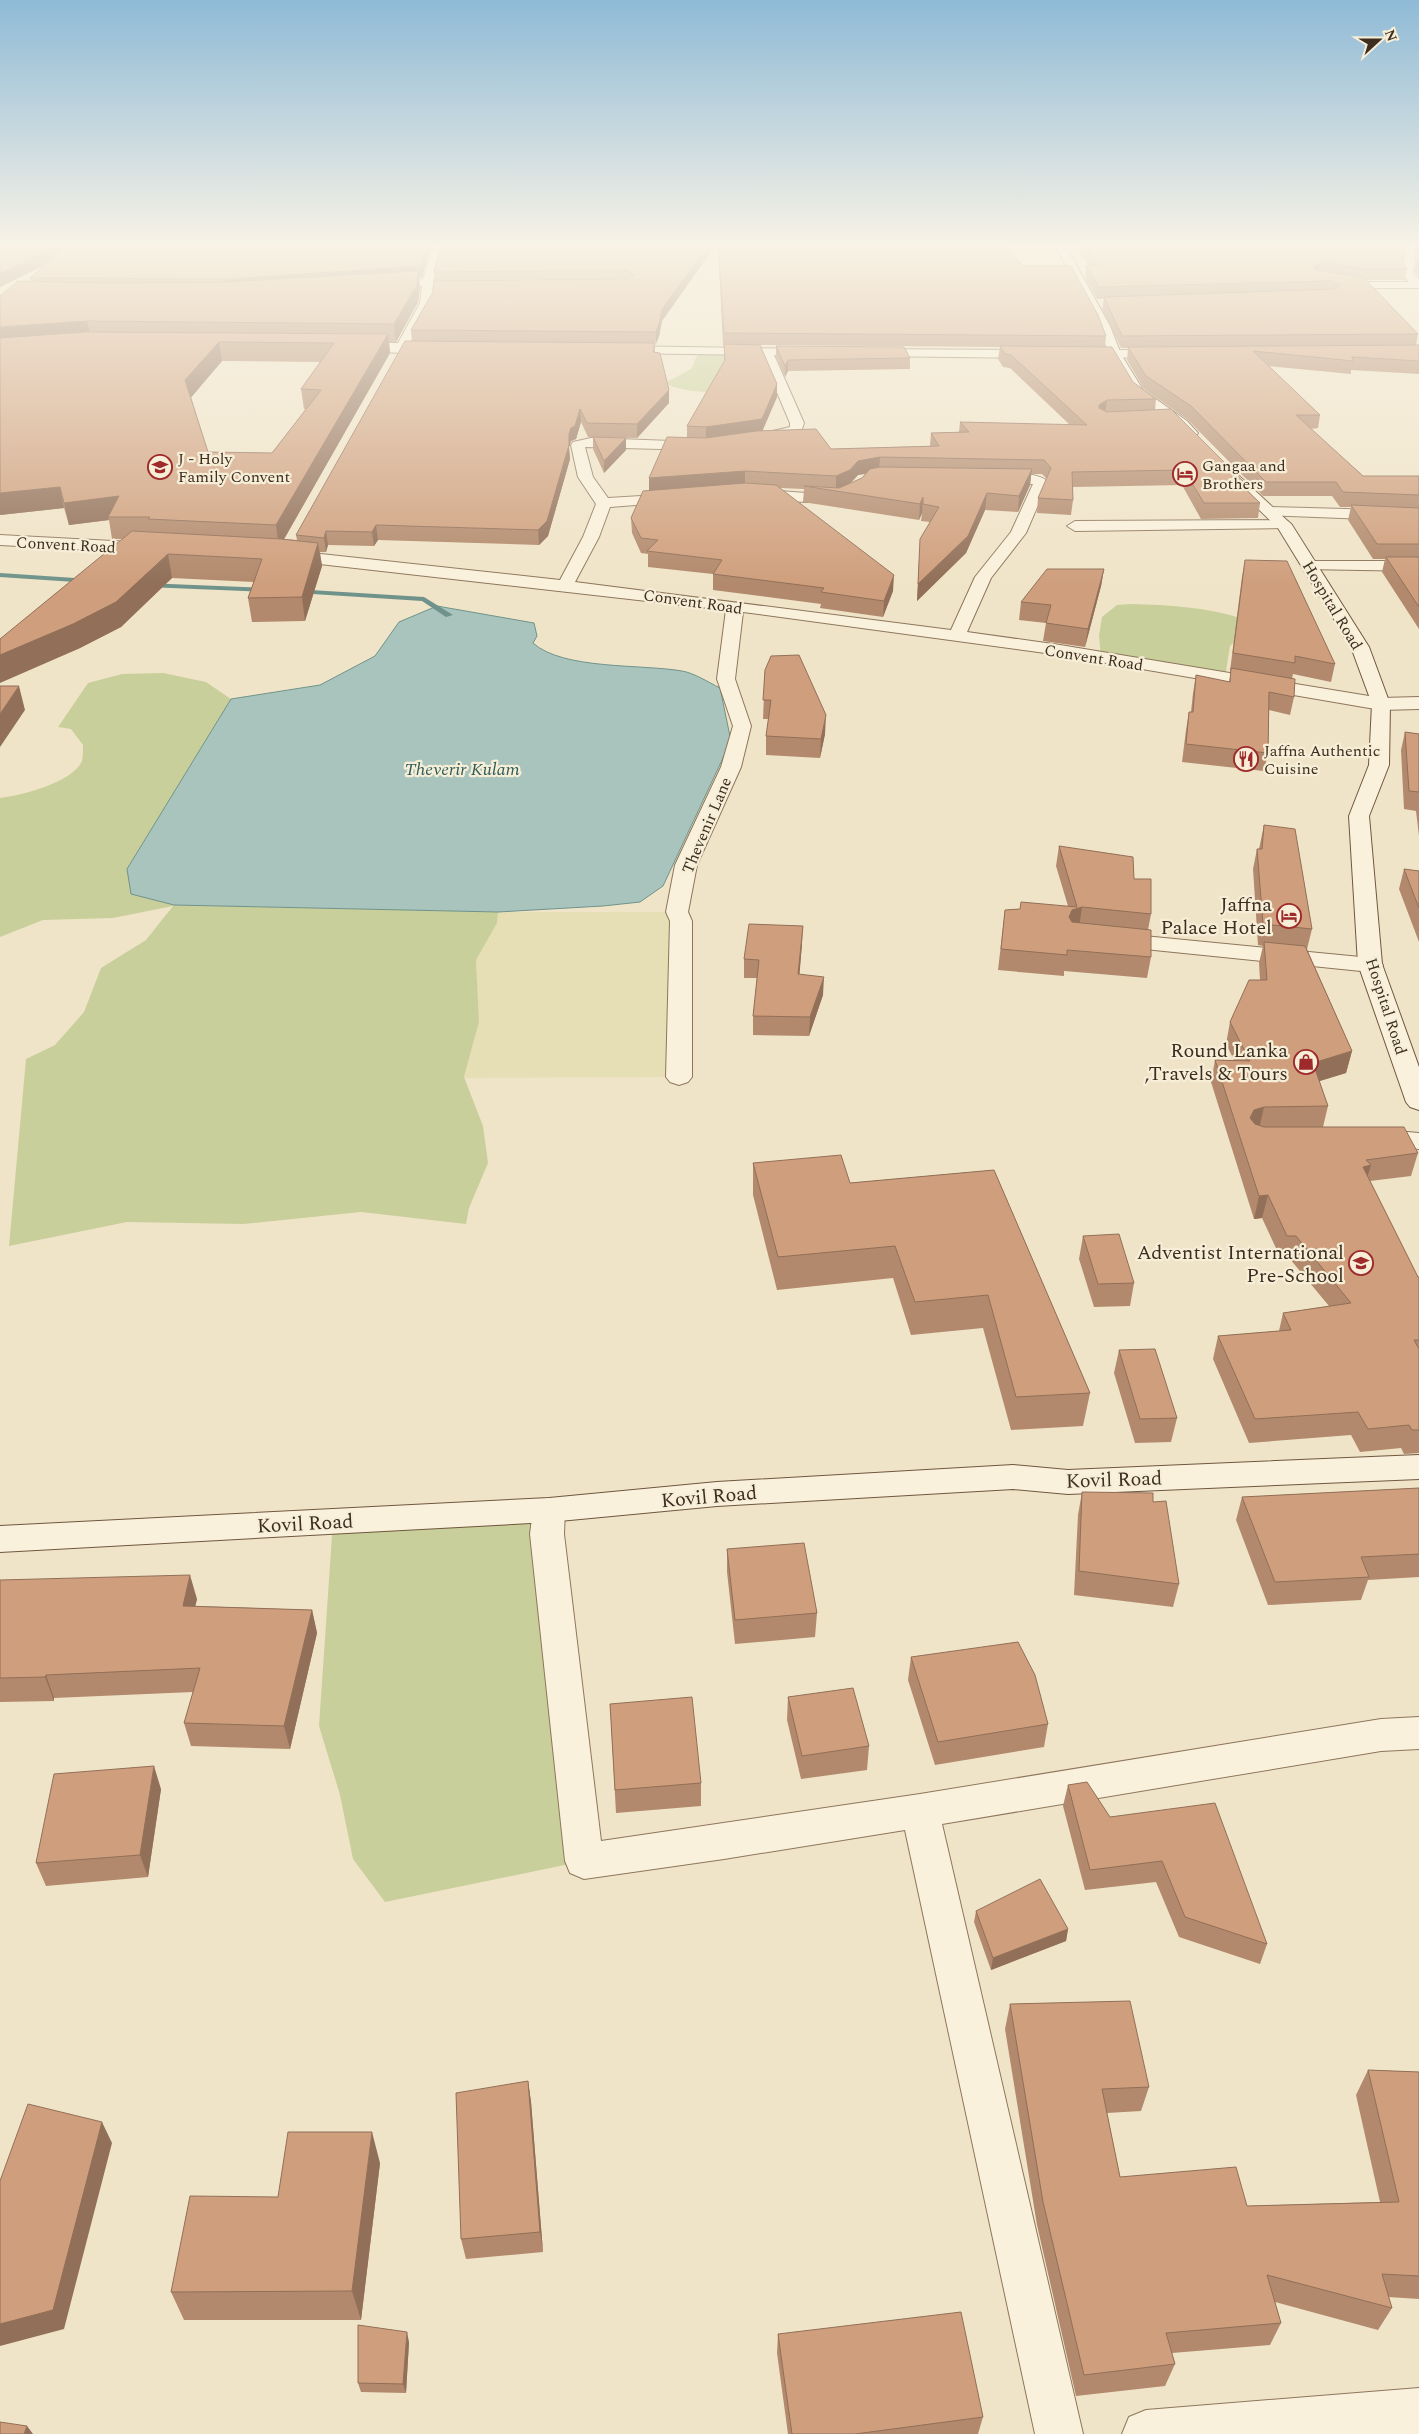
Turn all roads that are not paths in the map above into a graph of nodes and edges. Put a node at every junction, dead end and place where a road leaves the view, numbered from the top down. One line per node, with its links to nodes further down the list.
1 (397, 357): 4 (street)
2 (768, 357): 7 (street)
3 (1117, 357): 6 (street)
4 (393, 364)
5 (1154, 418): 6 (street)
6 (1173, 418): 9 (street)
7 (740, 441)
8 (714, 445): 15 (street)
9 (1205, 448)
10 (1223, 467): 16 (street, Hospital Road)
11 (975, 478): 27 (street)
12 (855, 489): 13 (street)
13 (738, 493)
14 (687, 497): 15 (street)
15 (604, 503): 25 (street)
16 (1270, 512): 17 (street); 18 (street, Hospital Road)
17 (1419, 516)
18 (1284, 525): 19 (street); 23 (street, Hospital Road)
19 (1075, 526)
20 (0, 540): 21 (street, Convent Road)
21 (167, 549)
22 (265, 554): 25 (street, Convent Road)
23 (1310, 566): 24 (street); 29 (street, Hospital Road)
24 (1419, 566)
25 (565, 586): 26 (street, Convent Road)
26 (734, 607): 27 (street, Convent Road); 33 (street, Thevenir Lane)
27 (956, 637): 29 (street, Convent Road)
28 (1419, 703): 29 (street)
29 (1381, 704): 30 (street); 32 (street, Hospital Road)
30 (1419, 722)
31 (1088, 938): 32 (street)
32 (1371, 965): 34 (street, Hospital Road)
33 (679, 1077)
34 (1419, 1102)
35 (1347, 1137): 36 (street)
36 (1419, 1142)
37 (1419, 1467): 38 (street, Kovil Road)
38 (549, 1510): 39 (street, Kovil Road); 41 (street)
39 (0, 1539)
40 (1419, 1733): 41 (street)
41 (920, 1811): 43 (street)
42 (1419, 2412): 44 (street)
43 (1059, 2434)
44 (1146, 2434)

